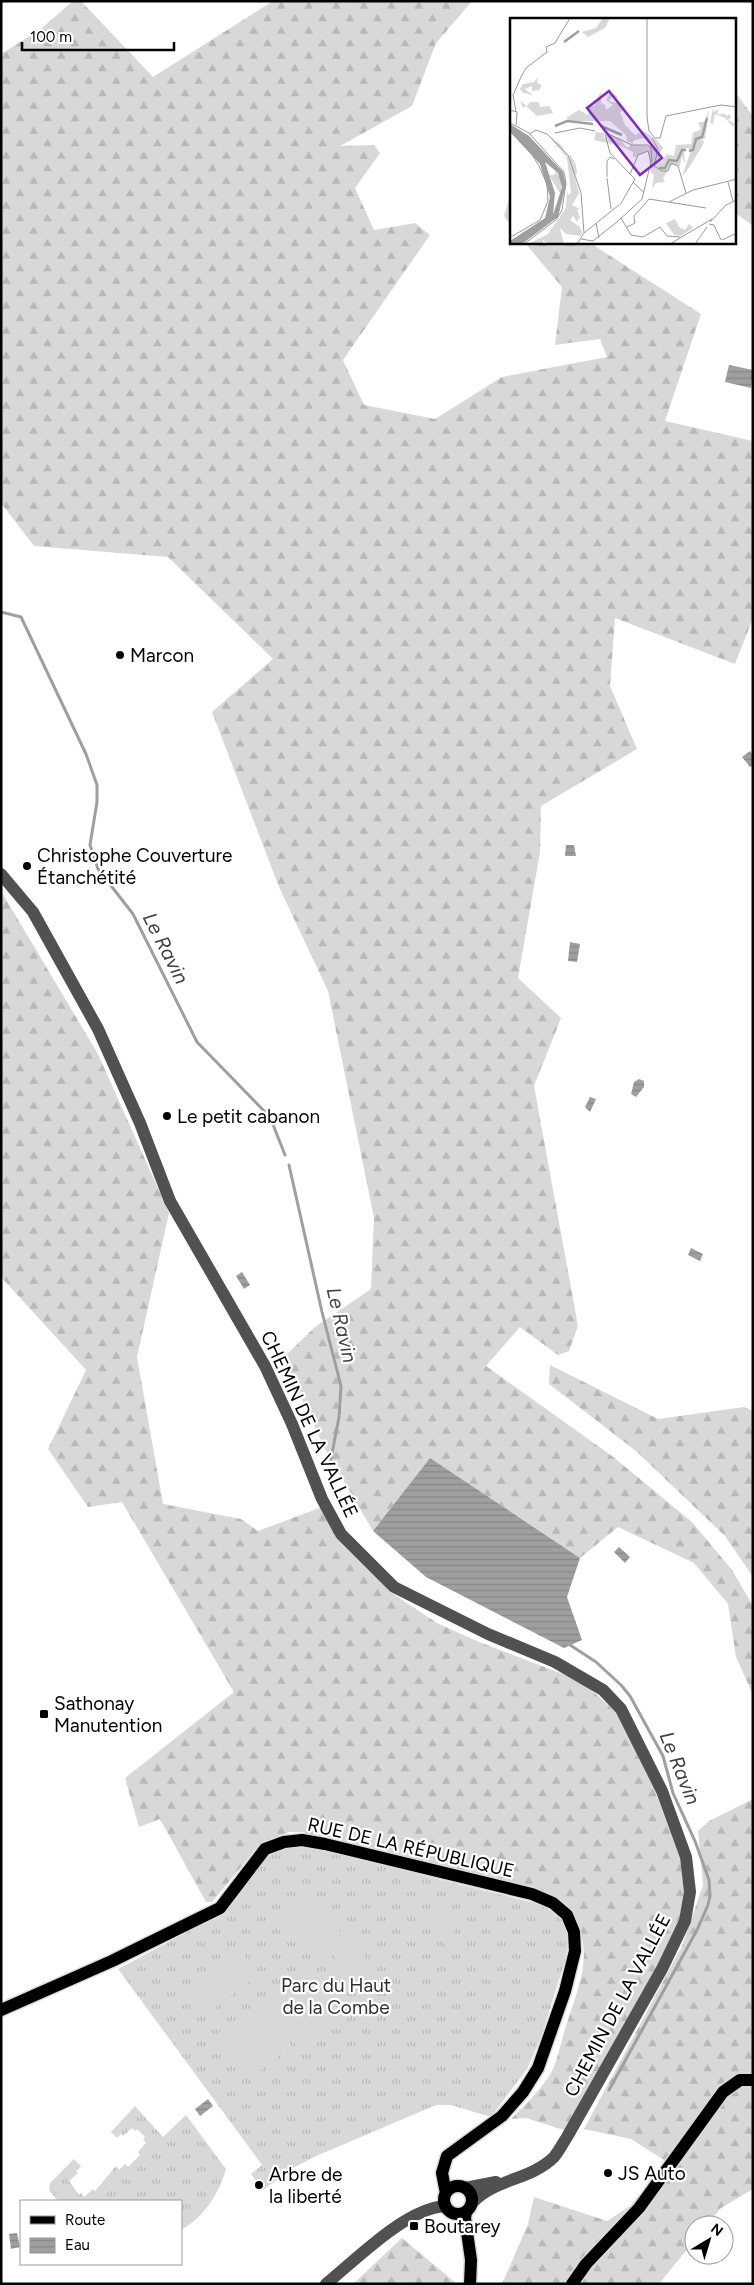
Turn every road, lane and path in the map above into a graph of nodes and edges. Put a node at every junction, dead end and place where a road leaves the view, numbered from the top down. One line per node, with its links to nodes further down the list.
1 (1, 874): 5 (street, CHEMIN DE LA VALLÉE)
2 (1, 2010): 4 (main road, RUE DE LA RÉPUBLIQUE)
3 (753, 2080): 10 (main road)
4 (469, 2141): 6 (main road, RUE DE LA RÉPUBLIQUE); 7 (main road, RUE DE LA RÉPUBLIQUE)
5 (513, 2179): 6 (street); 7 (street)
6 (462, 2187): 7 (main road); 7 (main road)
7 (455, 2204): 8 (street); 9 (main road)
8 (326, 2284)
9 (470, 2284)
10 (572, 2284)

